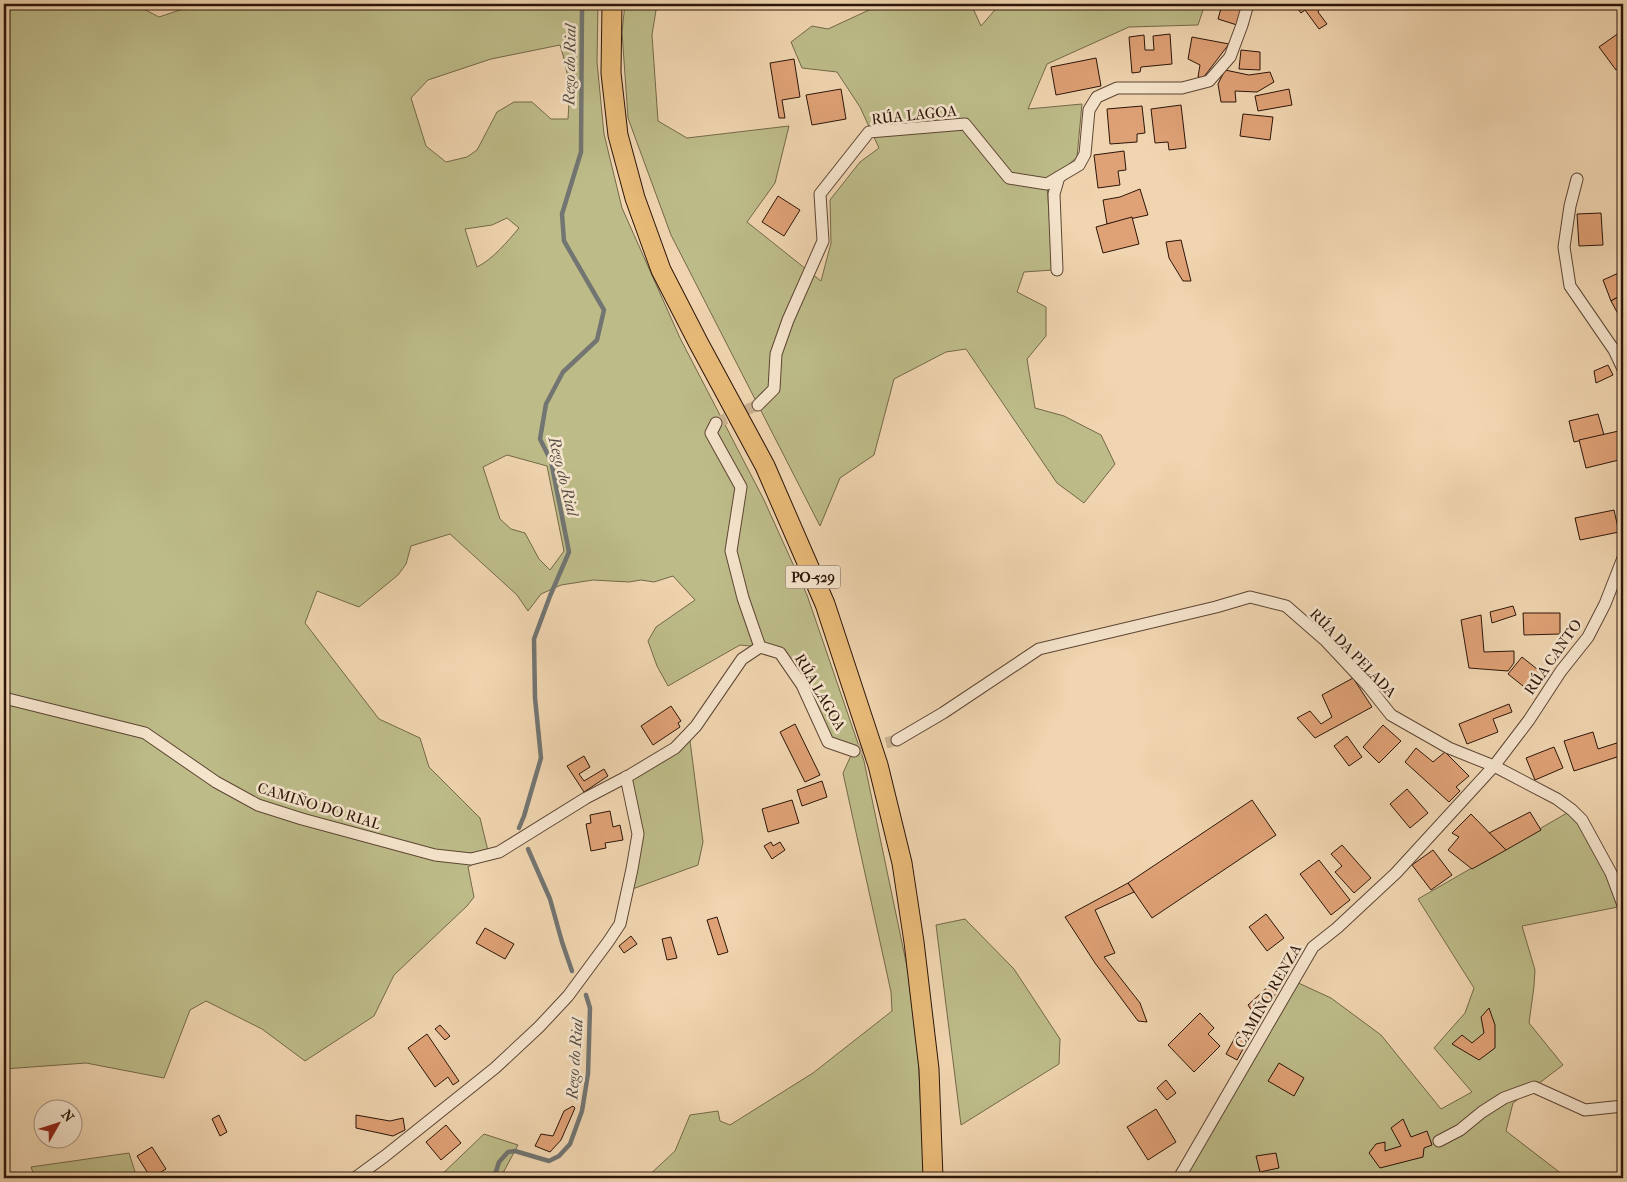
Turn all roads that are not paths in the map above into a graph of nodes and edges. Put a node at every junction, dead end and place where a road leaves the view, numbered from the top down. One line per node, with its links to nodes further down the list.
1 (612, 4): 20 (main road, PO-529)
2 (1248, 4): 3 (street, RÚA LAGOA)
3 (1059, 177): 5 (street); 7 (street, RÚA LAGOA)
4 (1577, 179): 6 (street)
5 (1057, 270)
6 (1623, 369)
7 (758, 405)
8 (716, 423): 10 (street)
9 (1623, 558): 14 (street, RÚA CANTO)
10 (760, 647): 13 (street, RÚA LAGOA); 15 (street, CAMIÑO DO RIAL)
11 (4, 698): 15 (street, CAMIÑO DO RIAL)
12 (897, 740): 14 (street, RÚA DA PELADA)
13 (854, 751)
14 (1494, 766): 16 (street, RÚA DA PELADA); 21 (street, CAMIÑO RENZA)
15 (626, 777): 19 (street)
16 (1623, 905)
17 (1623, 1106): 18 (street)
18 (1439, 1141)
19 (356, 1178)
20 (933, 1178)
21 (1179, 1178)

